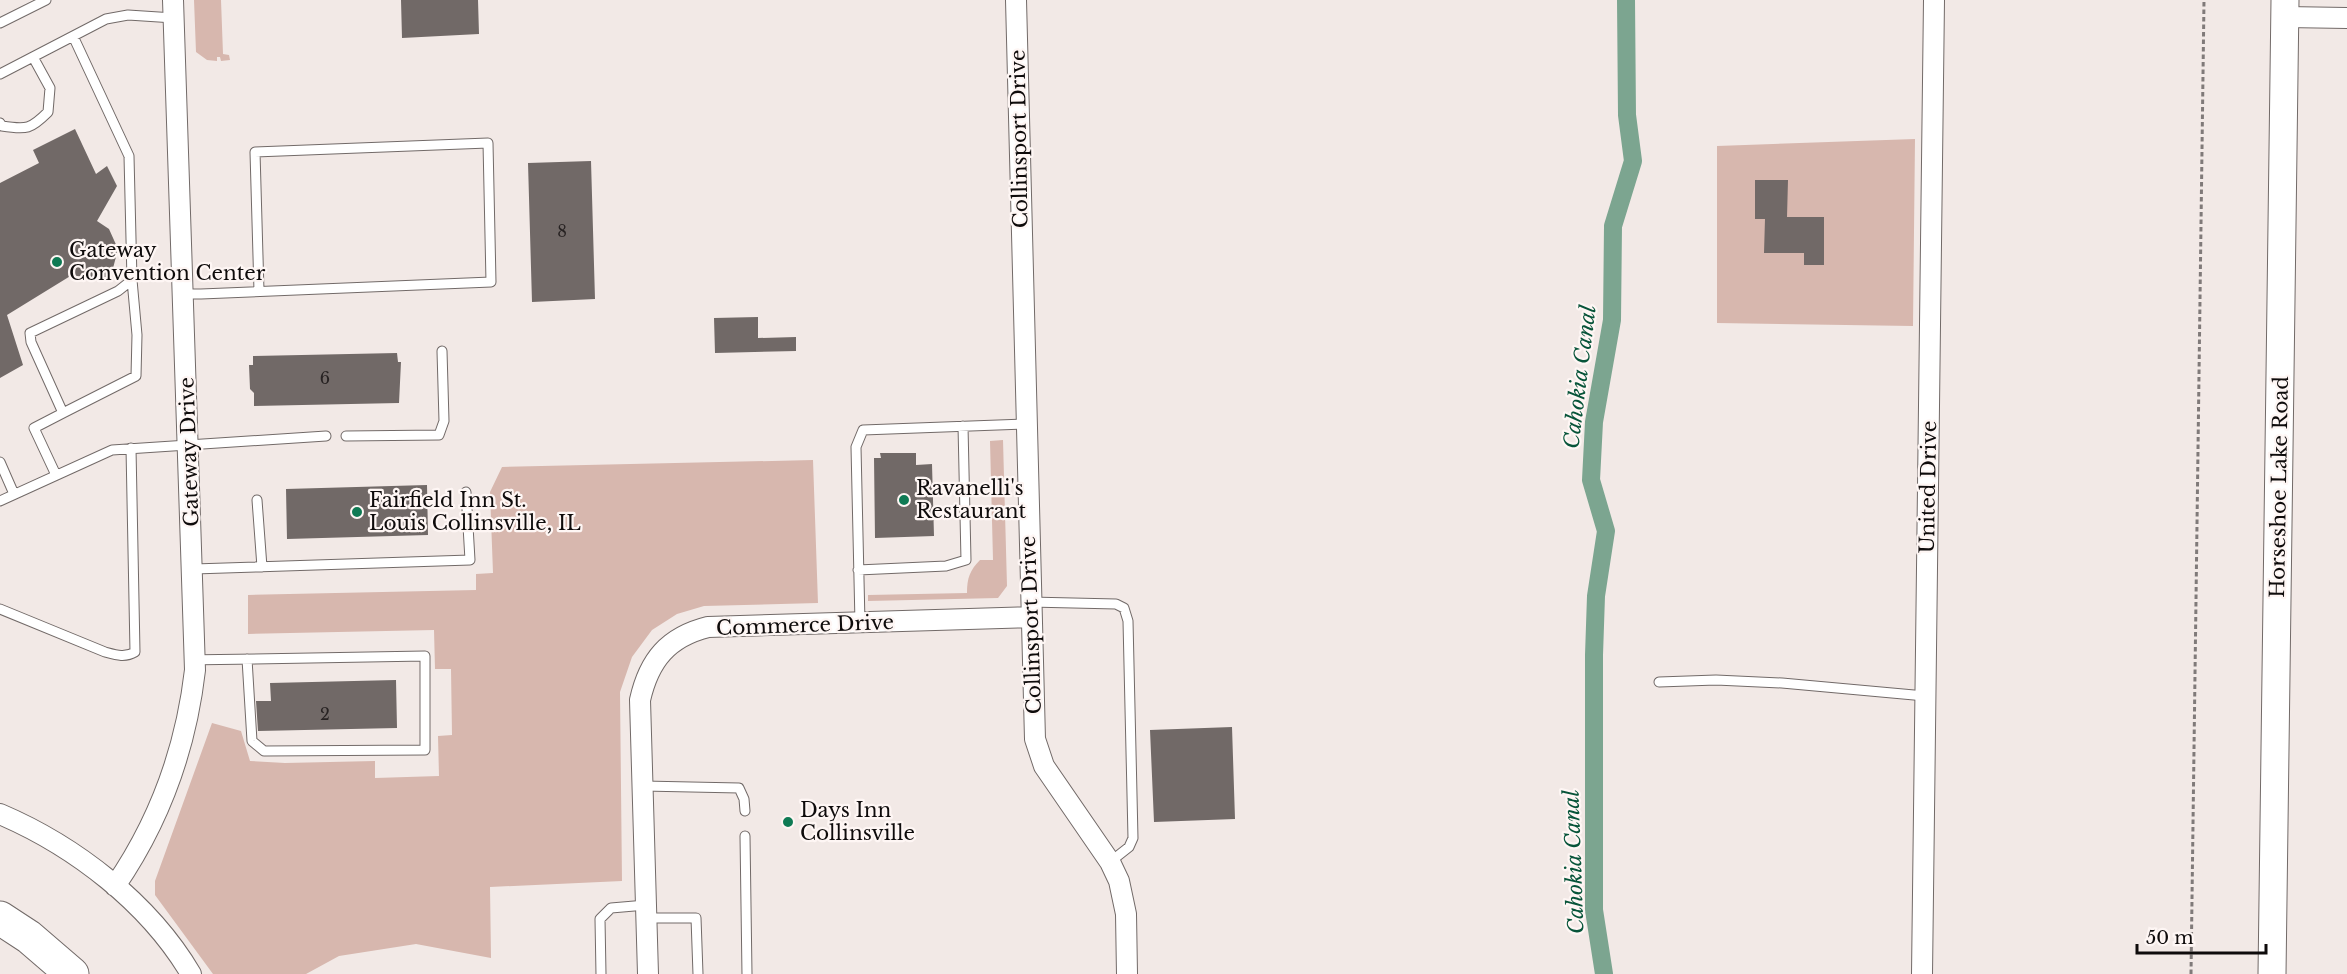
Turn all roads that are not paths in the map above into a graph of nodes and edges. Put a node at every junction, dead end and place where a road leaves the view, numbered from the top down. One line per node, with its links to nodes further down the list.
1 (46, 0): 7 (lane)
2 (1016, 0): 17 (street, Collinsport Drive)
3 (1934, 0): 38 (street, United Drive)
4 (173, 9): 8 (lane); 14 (street, Gateway Drive)
5 (2285, 9): 6 (street); 55 (main road, Horseshoe Lake Road)
6 (2347, 18)
7 (0, 23)
8 (73, 36): 9 (lane); 12 (lane)
9 (33, 57): 10 (lane); 11 (lane)
10 (0, 74)
11 (0, 123)
12 (132, 280): 16 (lane); 16 (lane)
13 (259, 291): 13 (lane); 14 (lane)
14 (184, 294): 21 (street, Gateway Drive)
15 (442, 351): 20 (lane)
16 (63, 412): 24 (lane)
17 (1026, 424): 18 (lane); 33 (street, Collinsport Drive)
18 (963, 426): 31 (lane); 31 (lane)
19 (326, 436): 21 (lane)
20 (346, 436)
21 (189, 445): 22 (lane); 30 (street, Gateway Drive)
22 (131, 448): 24 (lane); 32 (lane)
23 (0, 462): 26 (lane)
24 (56, 475): 26 (lane)
25 (466, 492): 29 (lane)
26 (14, 494): 28 (lane)
27 (257, 500): 29 (lane)
28 (0, 501)
29 (262, 567): 30 (lane)
30 (194, 569): 36 (street, Gateway Drive)
31 (858, 570): 34 (lane)
32 (0, 609)
33 (1031, 610): 34 (street, Commerce Drive); 43 (street, Collinsport Drive); 43 (lane)
34 (860, 624): 39 (street, Commerce Drive)
35 (247, 659): 35 (lane); 36 (lane)
36 (196, 660): 44 (street, Gateway Drive)
37 (1659, 682): 38 (lane)
38 (1925, 696): 54 (street, United Drive)
39 (643, 786): 40 (lane); 45 (street, Commerce Drive)
40 (744, 811)
41 (0, 814): 44 (street)
42 (745, 836): 52 (lane)
43 (1110, 862): 53 (street, Collinsport Drive)
44 (115, 886): 48 (street)
45 (646, 912): 49 (lane); 50 (street, Commerce Drive); 51 (lane)
46 (0, 918): 47 (highway)
47 (72, 974)
48 (191, 974)
49 (601, 974)
50 (648, 974)
51 (698, 974)
52 (747, 974)
53 (1127, 974)
54 (1922, 974)
55 (2272, 974)

